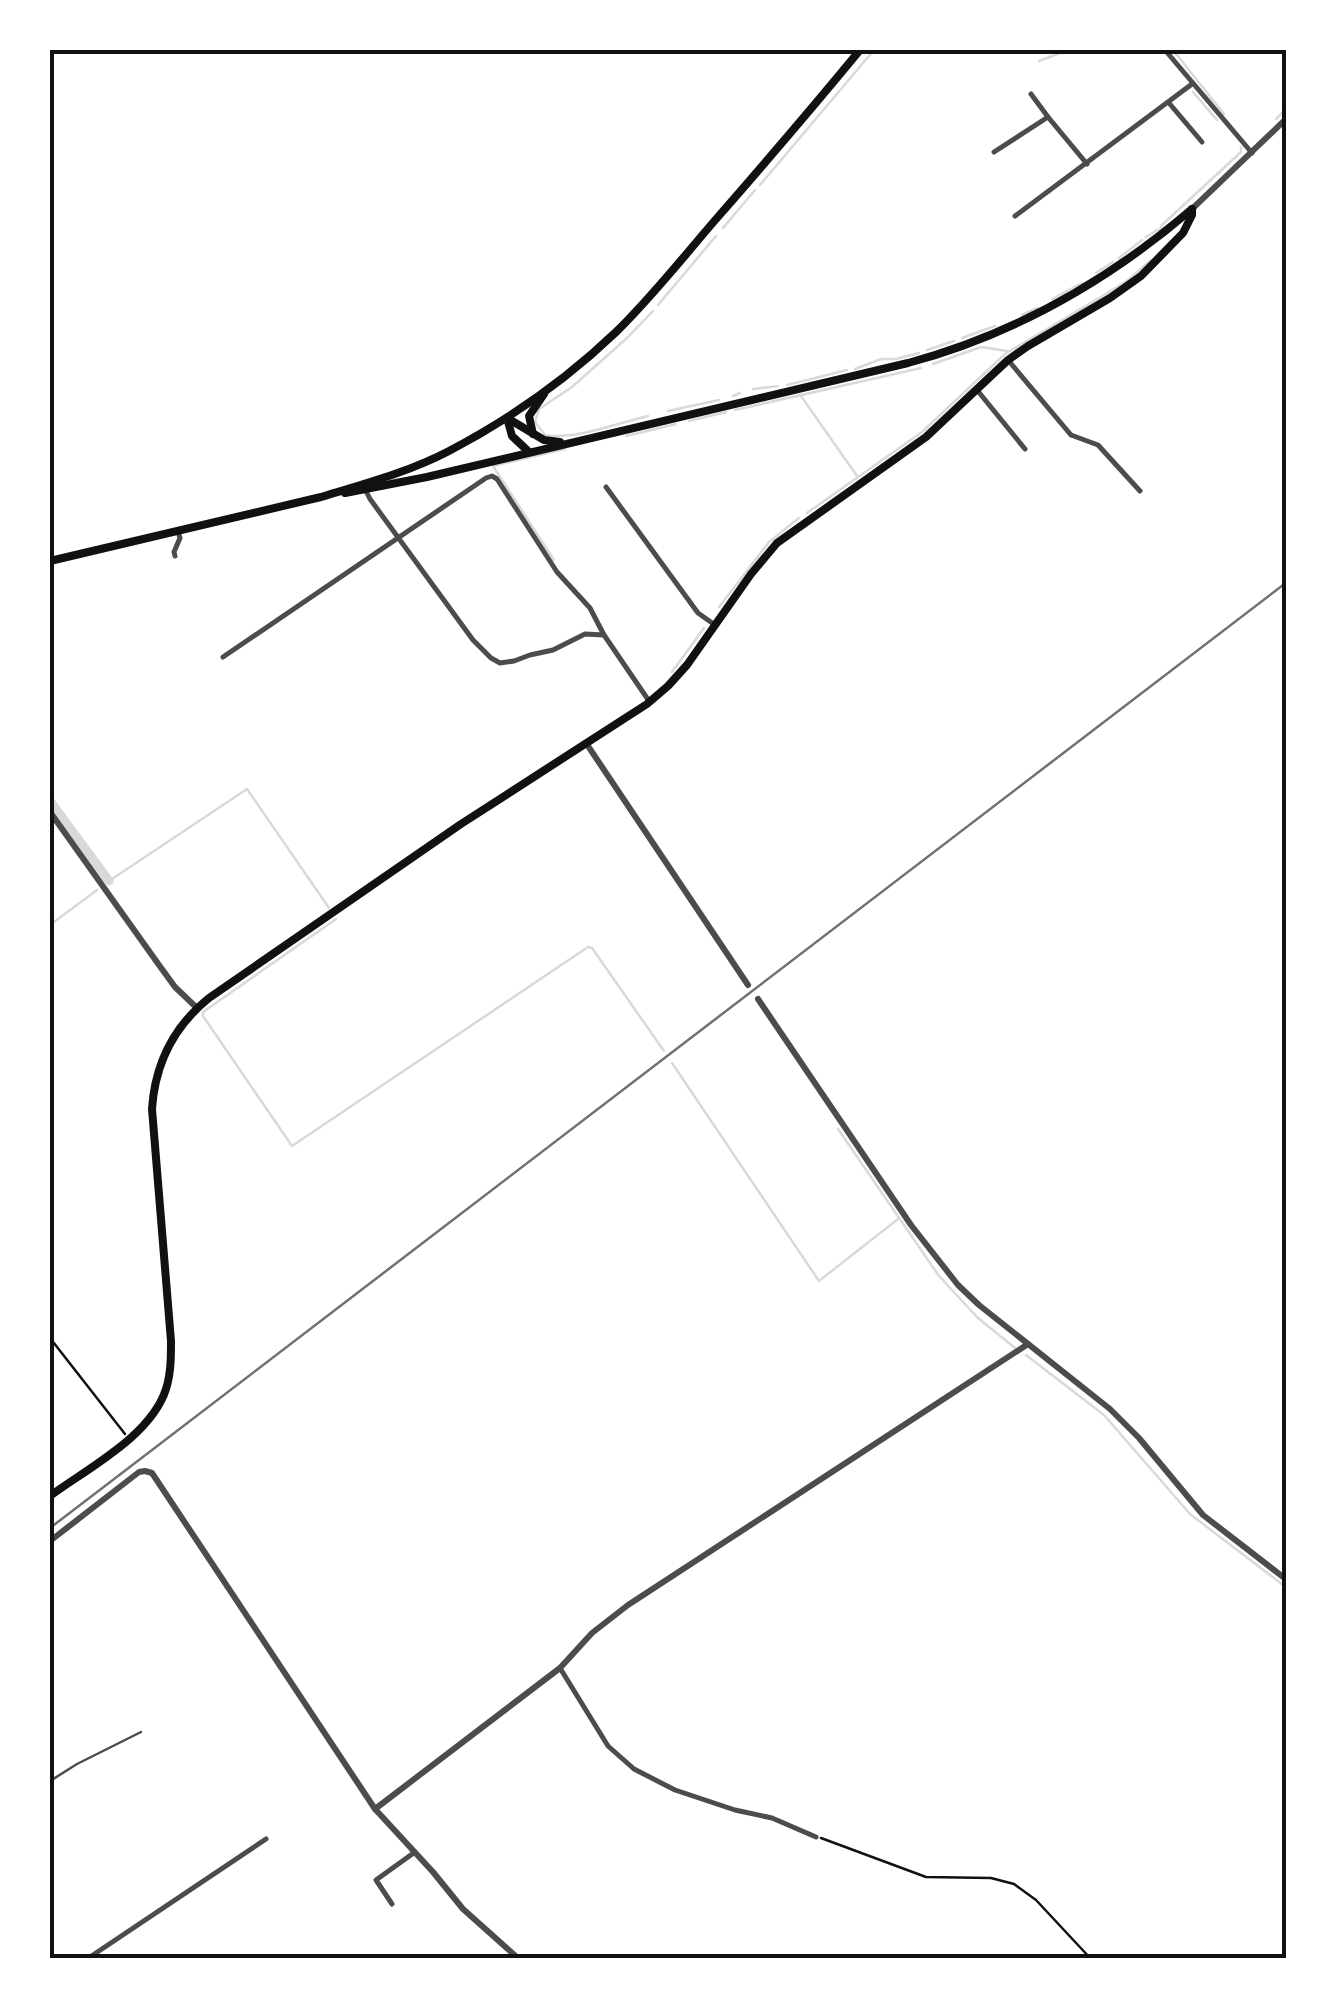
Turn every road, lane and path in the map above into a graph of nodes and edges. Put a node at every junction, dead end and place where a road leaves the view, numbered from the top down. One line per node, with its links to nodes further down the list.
1 (860, 50): 17 (main road)
2 (1165, 50): 3 (street)
3 (1192, 84): 5 (street); 12 (street)
4 (1031, 94): 6 (street)
5 (1168, 103): 10 (street); 13 (street)
6 (1048, 117): 11 (street); 13 (street)
7 (1287, 118): 8 (street)
8 (1278, 126): 9 (street); 12 (street)
9 (1285, 134)
10 (1202, 142)
11 (994, 152)
12 (1252, 153): 14 (street)
13 (1087, 164): 15 (street)
14 (1192, 209): 16 (main road); 21 (main road)
15 (1015, 216)
16 (1008, 360): 18 (main road); 26 (street)
17 (548, 389): 19 (main road); 20 (main road)
18 (976, 389): 22 (street); 32 (main road)
19 (506, 418): 20 (main road); 23 (main road); 27 (main road)
20 (533, 434): 21 (main road)
21 (564, 443): 23 (main road)
22 (1026, 449)
23 (529, 452): 25 (main road)
24 (606, 487): 32 (street)
25 (365, 490): 27 (main road); 29 (street)
26 (1140, 491)
27 (321, 497): 28 (main road)
28 (178, 531): 30 (street); 31 (main road)
29 (398, 538): 33 (street); 33 (street); 34 (street)
30 (175, 556)
31 (50, 561)
32 (714, 625): 35 (main road)
33 (604, 635): 35 (street)
34 (223, 656)
35 (650, 702): 36 (main road)
36 (586, 744): 38 (street); 40 (main road)
37 (50, 812): 40 (street)
38 (748, 985)
39 (758, 999): 42 (street)
40 (197, 1008): 43 (main road)
41 (50, 1338): 43 (path)
42 (1028, 1344): 46 (street); 47 (street)
43 (130, 1438): 44 (main road)
44 (50, 1496)
45 (50, 1541): 50 (street)
46 (1287, 1580)
47 (560, 1668): 50 (street); 51 (street)
48 (140, 1732): 49 (lane)
49 (50, 1781)
50 (376, 1809): 53 (street)
51 (816, 1837): 57 (path)
52 (266, 1839): 55 (street)
53 (415, 1852): 54 (street); 56 (street)
54 (392, 1904)
55 (86, 1959)
56 (519, 1959)
57 (1091, 1959)

